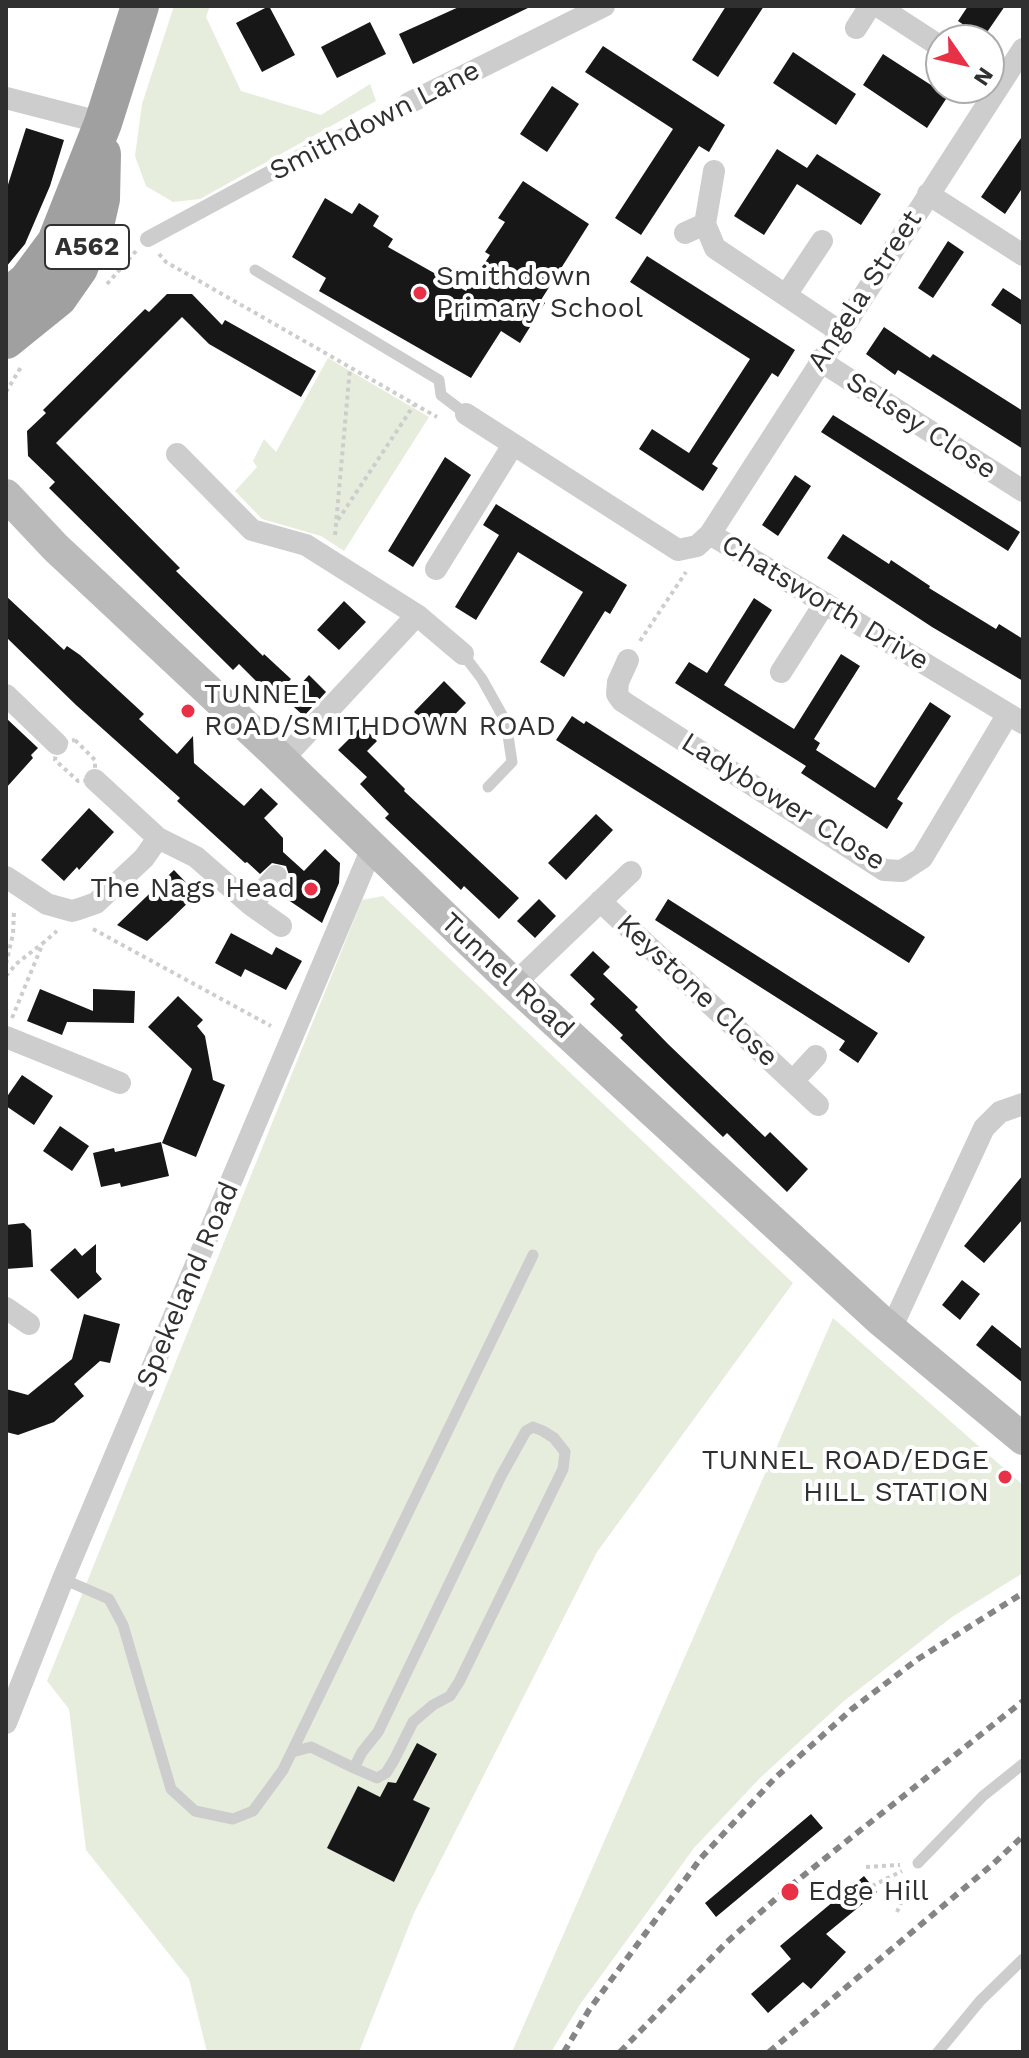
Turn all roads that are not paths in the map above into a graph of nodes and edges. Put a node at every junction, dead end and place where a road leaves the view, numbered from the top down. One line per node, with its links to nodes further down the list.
1 (140, 6): 12 (highway, A562)
2 (604, 6): 10 (street, Smithdown Lane)
3 (870, 6): 5 (street)
4 (878, 6): 6 (street)
5 (856, 28)
6 (925, 37)
7 (1023, 49): 8 (street, Angela Street)
8 (1005, 69)
9 (6, 98): 12 (street)
10 (409, 103): 15 (street, Smithdown Lane)
11 (981, 104): 14 (street, Angela Street)
12 (103, 123): 21 (highway, A562)
13 (714, 171): 19 (street)
14 (928, 194): 17 (street); 20 (street, Angela Street)
15 (148, 239)
16 (822, 241): 19 (street)
17 (1023, 255)
18 (255, 270): 23 (lane)
19 (786, 295): 20 (street)
20 (839, 331): 22 (street, Angela Street)
21 (10, 332)
22 (819, 360): 26 (street, Selsey Close); 28 (street, Angela Street)
23 (466, 414): 24 (street, Chatsworth Drive)
24 (513, 445): 28 (street, Chatsworth Drive); 29 (street)
25 (177, 454): 31 (street)
26 (1023, 491)
27 (6, 495): 38 (main road, Tunnel Road)
28 (703, 540): 30 (street, Chatsworth Drive)
29 (436, 569)
30 (825, 603): 34 (street); 36 (street, Chatsworth Drive)
31 (417, 615): 32 (street); 38 (street)
32 (463, 654): 40 (lane)
33 (628, 660): 36 (street, Ladybower Close)
34 (781, 672)
35 (6, 695): 37 (street)
36 (1016, 718)
37 (57, 744)
38 (282, 760): 42 (main road, Tunnel Road)
39 (95, 780): 41 (street)
40 (488, 787)
41 (158, 838): 45 (street); 47 (street)
42 (372, 848): 49 (main road, Tunnel Road); 61 (street, Spekeland Road)
43 (631, 872): 46 (street, Keystone Close)
44 (276, 876): 47 (street)
45 (10, 879)
46 (600, 901): 49 (street, Keystone Close); 52 (street, Keystone Close)
47 (251, 905): 48 (street)
48 (281, 926)
49 (514, 984): 59 (main road, Tunnel Road)
50 (8, 1030): 53 (street)
51 (816, 1056): 52 (street, Keystone Close)
52 (793, 1081): 55 (street, Keystone Close)
53 (120, 1083)
54 (1023, 1104): 59 (street)
55 (818, 1105)
56 (533, 1255): 63 (lane)
57 (6, 1308): 58 (street)
58 (29, 1324)
59 (886, 1324): 60 (main road, Tunnel Road)
60 (1023, 1439)
61 (63, 1579): 62 (street, Spekeland Road); 63 (lane)
62 (6, 1723)
63 (292, 1752): 65 (lane)
64 (1023, 1764): 66 (lane)
65 (354, 1768): 65 (lane)
66 (918, 1863)
67 (1023, 1959): 68 (lane)
68 (938, 2052)

